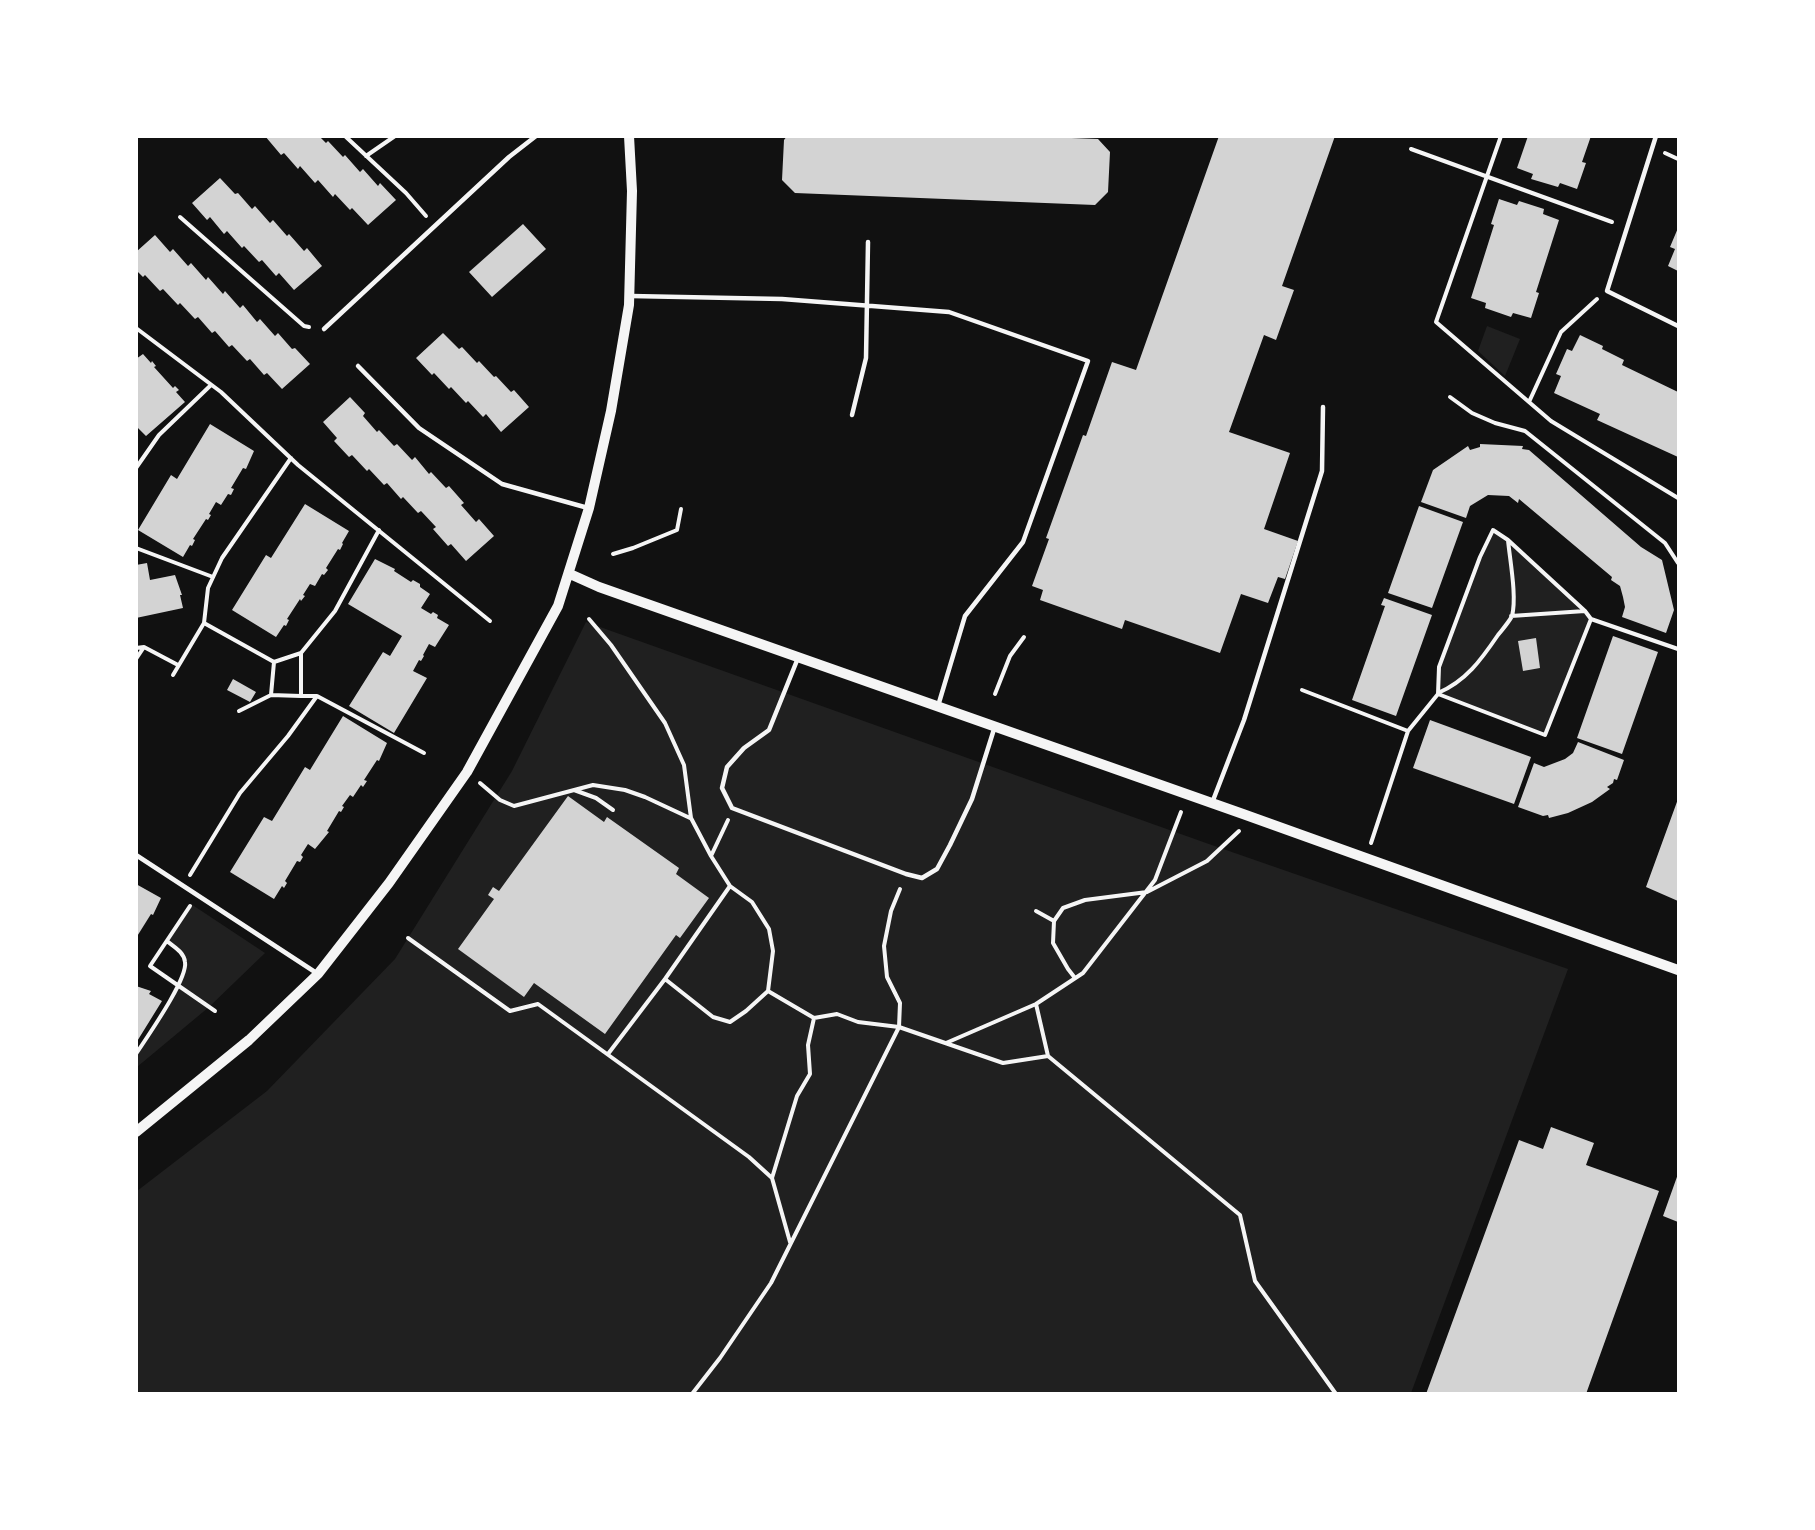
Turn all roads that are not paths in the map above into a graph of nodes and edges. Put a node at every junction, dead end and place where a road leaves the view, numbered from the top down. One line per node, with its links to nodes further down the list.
1 (536, 136): 8 (lane)
2 (629, 136): 5 (street)
3 (1656, 136): 7 (lane)
4 (868, 242): 6 (lane)
5 (630, 296): 6 (lane); 12 (street)
6 (867, 306): 11 (lane); 15 (lane)
7 (1678, 326)
8 (324, 329)
9 (358, 366): 12 (lane)
10 (1323, 407): 17 (lane)
11 (852, 415)
12 (589, 508): 13 (street)
13 (570, 574): 14 (street); 20 (street)
14 (798, 657): 15 (street); 16 (lane)
15 (938, 706): 16 (street)
16 (995, 726): 17 (street)
17 (1212, 803): 19 (street)
18 (136, 855): 20 (lane)
19 (1678, 970)
20 (318, 974): 21 (street)
21 (136, 1132)

